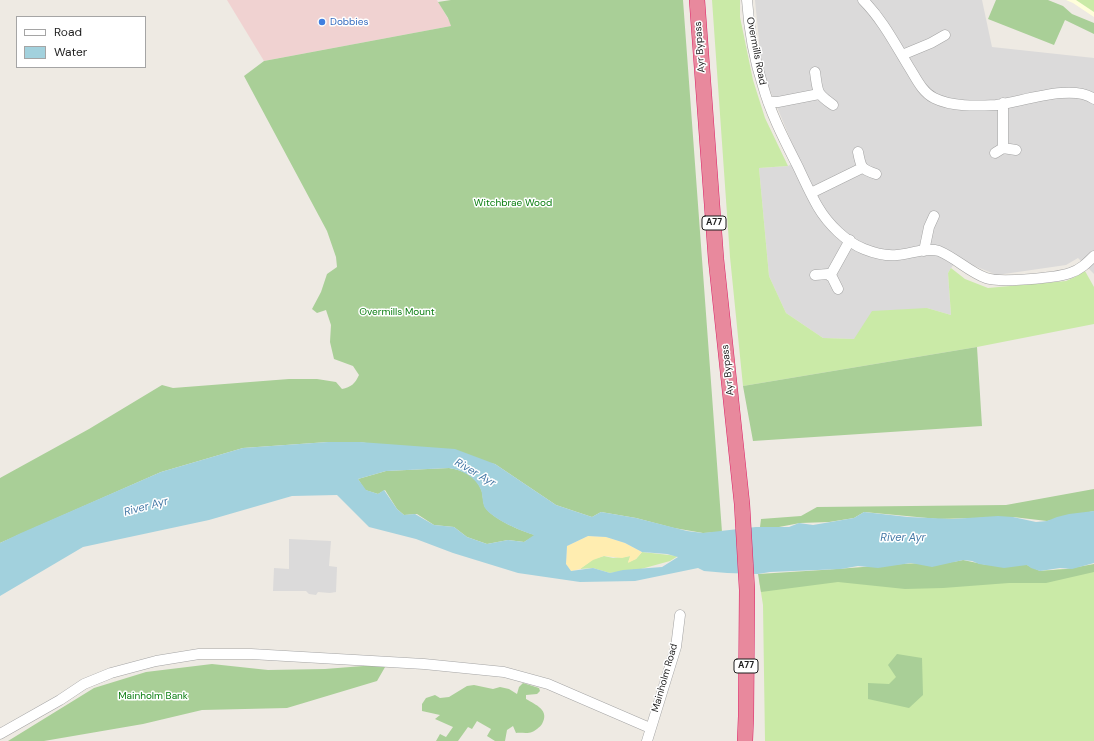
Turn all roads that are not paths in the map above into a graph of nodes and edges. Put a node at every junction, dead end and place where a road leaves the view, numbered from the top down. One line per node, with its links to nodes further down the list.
1 (696, 0): 28 (highway, Ayr Bypass / A77)
2 (747, 0): 9 (street, Overmills Road)
3 (863, 0): 5 (street)
4 (945, 35): 5 (street)
5 (902, 55): 10 (street)
6 (815, 72): 7 (street)
7 (819, 94): 9 (street); 11 (street)
8 (1089, 97): 10 (street)
9 (768, 102): 16 (street, Overmills Road)
10 (1004, 103): 12 (street)
11 (833, 105)
12 (1016, 150)
13 (858, 152): 14 (street)
14 (862, 168): 15 (street); 16 (street)
15 (876, 174)
16 (811, 193): 18 (street, Overmills Road)
17 (934, 216): 19 (street)
18 (850, 240): 19 (street, Overmills Road); 22 (street)
19 (924, 251): 20 (street, Overmills Road)
20 (1094, 256)
21 (816, 275): 22 (street)
22 (830, 276): 23 (street)
23 (838, 289)
24 (680, 615): 25 (street, Mainholm Road)
25 (650, 728): 26 (street); 27 (street, Mainholm Road)
26 (0, 734)
27 (647, 741)
28 (745, 741)

